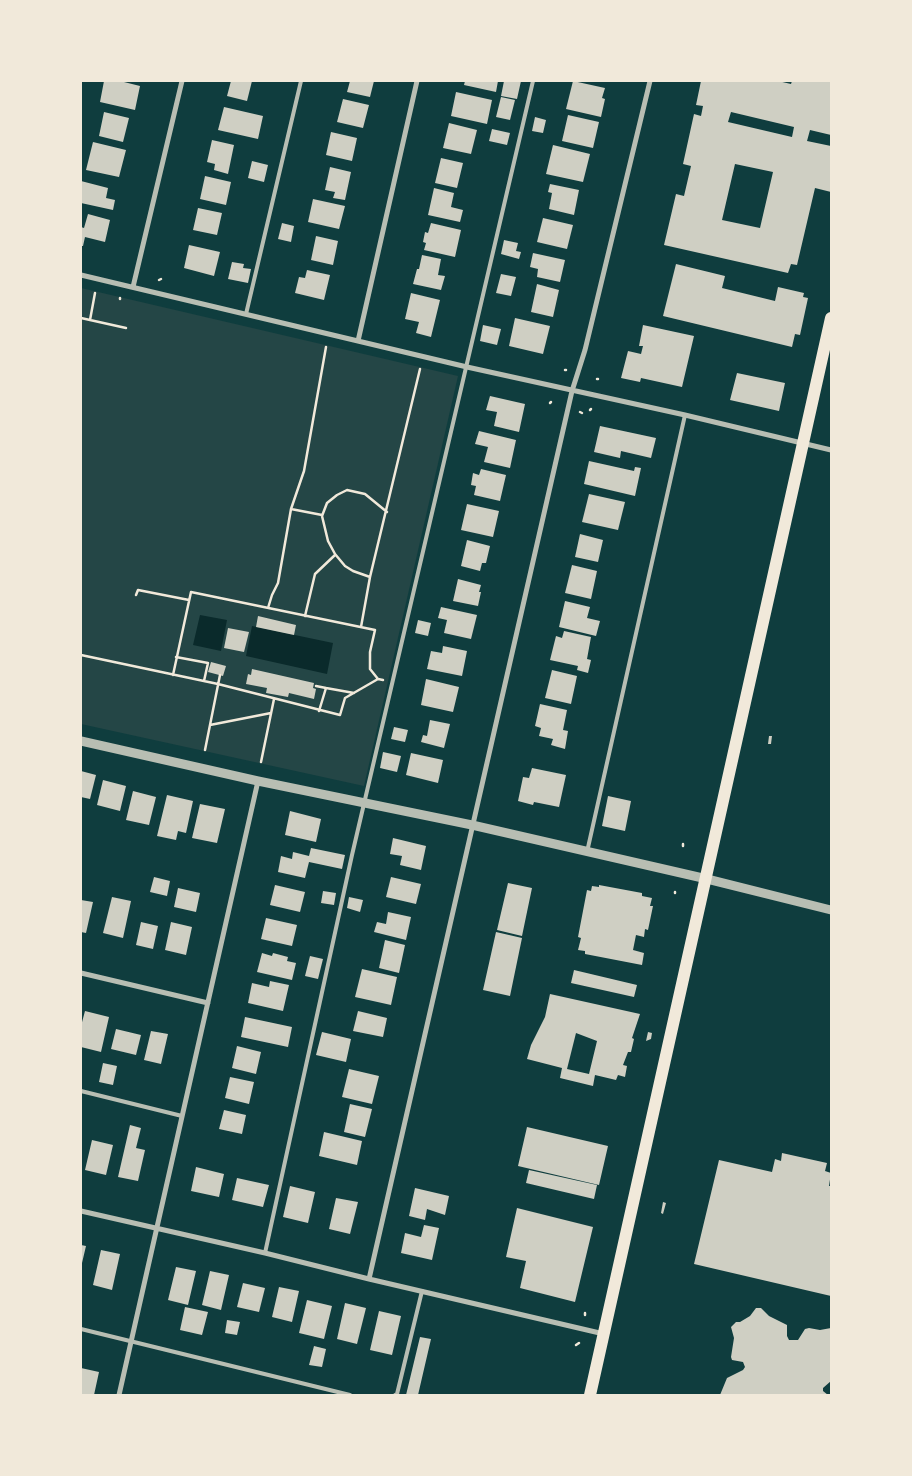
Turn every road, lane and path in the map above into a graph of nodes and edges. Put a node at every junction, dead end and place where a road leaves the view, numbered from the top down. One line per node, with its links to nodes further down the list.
1 (182, 81): 7 (street)
2 (301, 81): 9 (lane)
3 (417, 81): 14 (street)
4 (533, 81): 16 (lane)
5 (650, 81): 18 (street)
6 (81, 275): 7 (street)
7 (132, 287): 9 (street)
8 (96, 293): 12 (path)
9 (246, 314): 14 (street)
10 (81, 318): 12 (path)
11 (831, 318): 20 (main road)
12 (90, 320): 13 (path)
13 (126, 328)
14 (358, 341): 16 (street)
15 (326, 347): 22 (path)
16 (467, 367): 18 (street); 51 (lane)
17 (420, 369): 23 (path)
18 (572, 391): 19 (street); 52 (street)
19 (685, 415): 20 (street); 53 (lane)
20 (802, 444): 21 (street); 54 (main road)
21 (831, 450)
22 (291, 509): 24 (path); 29 (path)
23 (387, 512): 24 (path); 26 (path)
24 (322, 516): 25 (path)
25 (335, 554): 26 (path); 30 (path)
26 (370, 577): 31 (path)
27 (136, 595): 28 (path)
28 (189, 600): 29 (path); 33 (path)
29 (268, 608): 30 (path)
30 (305, 616): 31 (path)
31 (361, 627): 36 (path)
32 (81, 655): 34 (path)
33 (176, 657): 34 (path); 38 (path)
34 (173, 675): 38 (path)
35 (220, 675): 39 (path)
36 (378, 679): 37 (path); 42 (path)
37 (385, 680)
38 (204, 681): 39 (path)
39 (218, 684): 43 (path); 46 (path)
40 (316, 686): 41 (path)
41 (326, 688): 42 (path); 44 (path)
42 (354, 693): 44 (path)
43 (274, 699): 44 (path); 45 (path)
44 (319, 711)
45 (271, 713): 46 (path); 49 (path)
46 (210, 725): 48 (path)
47 (81, 741): 50 (street)
48 (205, 750)
49 (261, 762)
50 (258, 781): 51 (street); 57 (street)
51 (365, 804): 52 (street); 62 (lane)
52 (472, 825): 53 (street); 63 (street)
53 (586, 852): 54 (street)
54 (707, 879): 55 (street); 66 (main road)
55 (831, 910)
56 (81, 972): 57 (street)
57 (208, 1003): 59 (street)
58 (81, 1091): 59 (lane)
59 (182, 1116): 61 (street)
60 (81, 1211): 61 (street)
61 (157, 1228): 62 (street); 67 (street)
62 (265, 1253): 63 (street)
63 (369, 1279): 64 (street)
64 (422, 1291): 66 (street); 70 (lane)
65 (81, 1329): 67 (lane)
66 (604, 1334): 71 (main road)
67 (132, 1341): 68 (street); 69 (lane)
68 (119, 1395)
69 (350, 1395)
70 (395, 1395)
71 (590, 1395)

